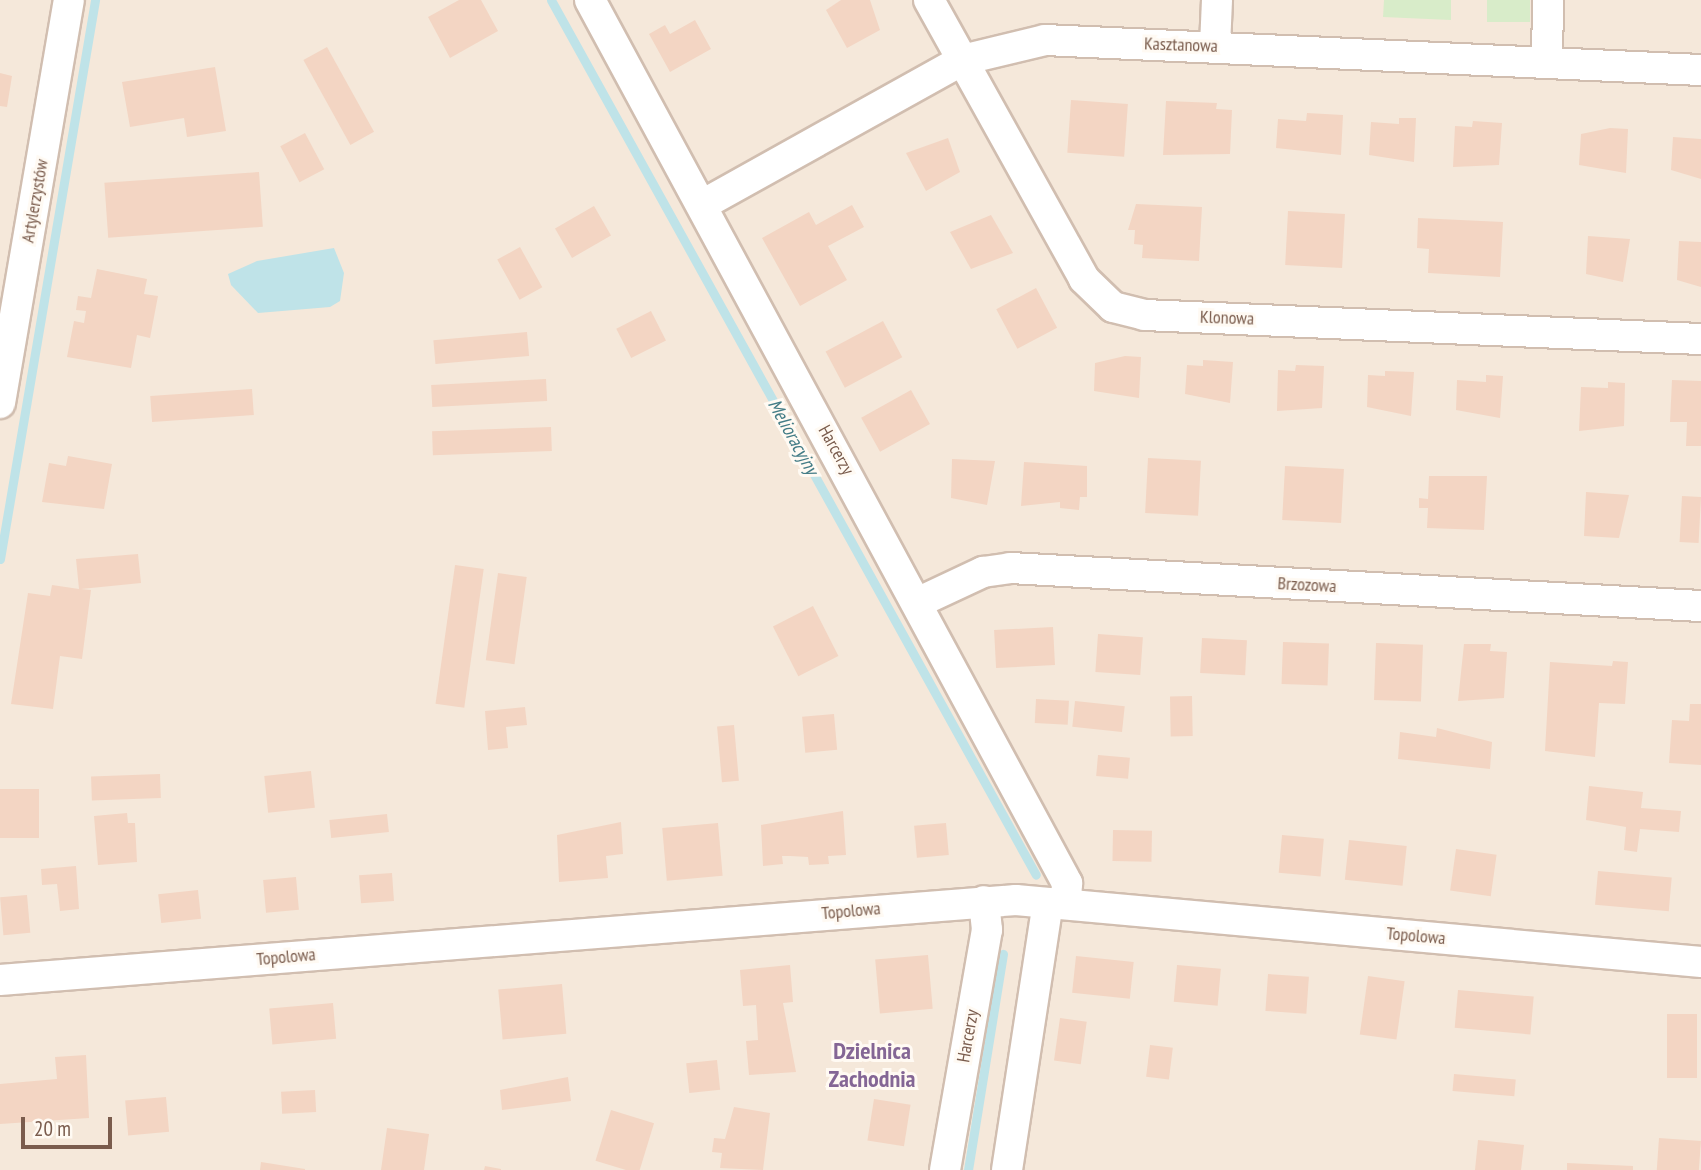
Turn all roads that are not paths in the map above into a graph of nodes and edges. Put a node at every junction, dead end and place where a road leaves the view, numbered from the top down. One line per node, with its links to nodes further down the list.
1 (69, 0): 12 (street, Artylerzystów)
2 (590, 0): 10 (street, Harcerzy)
3 (929, 0): 7 (street, Klonowa)
4 (1217, 0): 6 (street)
5 (1548, 0): 8 (street)
6 (1215, 46): 7 (street, Kasztanowa); 8 (street, Kasztanowa)
7 (962, 60): 10 (street, Kasztanowa); 11 (street, Klonowa)
8 (1547, 63): 9 (street, Kasztanowa)
9 (1701, 70)
10 (702, 205): 13 (street, Harcerzy)
11 (1701, 339)
12 (0, 403)
13 (919, 602): 14 (street, Brzozowa); 16 (street, Harcerzy)
14 (1701, 606)
15 (984, 901): 16 (street, Topolowa); 18 (street, Topolowa); 19 (street, Harcerzy)
16 (1057, 903): 17 (street, Topolowa); 20 (street, Harcerzy)
17 (1701, 962)
18 (0, 980)
19 (945, 1170)
20 (1007, 1170)

